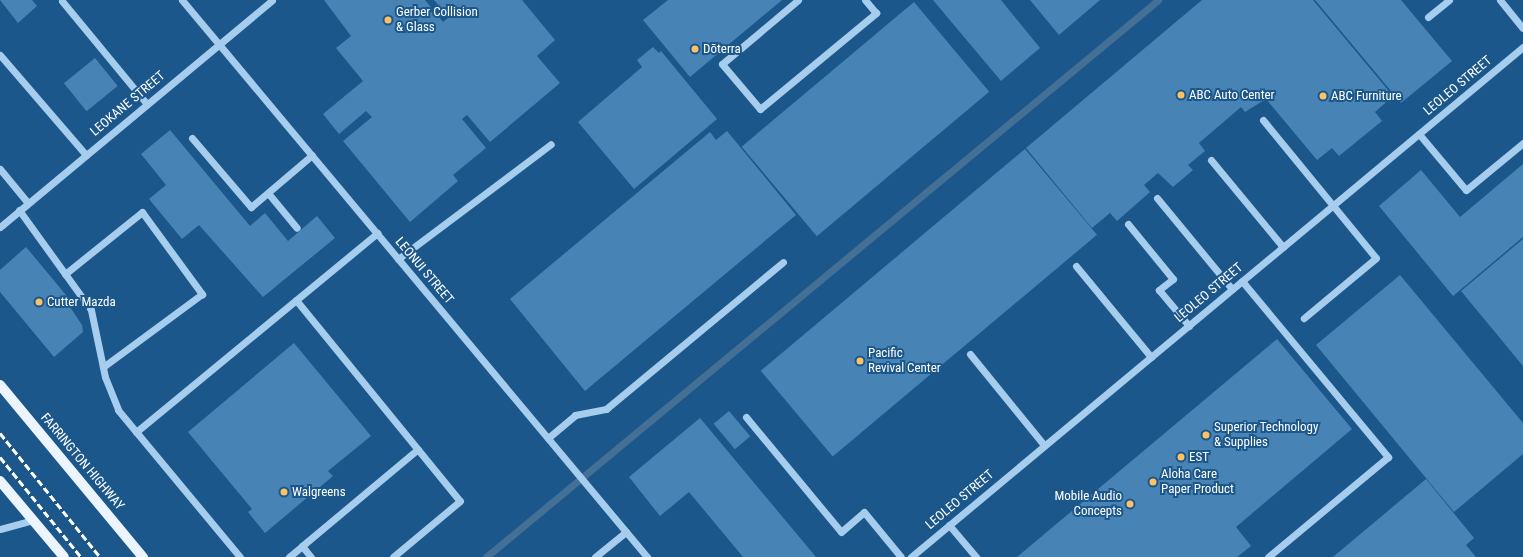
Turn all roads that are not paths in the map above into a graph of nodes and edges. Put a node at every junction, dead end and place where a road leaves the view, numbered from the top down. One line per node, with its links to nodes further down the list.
1 (182, 0): 10 (street, LEONUI STREET)
2 (272, 0): 10 (street, LEOKANE STREET)
3 (798, 0): 4 (street)
4 (865, 0)
5 (1448, 0): 8 (street)
6 (1500, 0): 9 (street)
7 (62, 1): 13 (street)
8 (1428, 18)
9 (1523, 28)
10 (219, 44): 13 (street, LEOKANE STREET); 20 (street, LEONUI STREET)
11 (1523, 47): 15 (street, LEOLEO STREET)
12 (0, 54): 19 (street)
13 (147, 104): 19 (street, LEOKANE STREET)
14 (1263, 120): 26 (street)
15 (1419, 134): 17 (street); 26 (street, LEOLEO STREET)
16 (192, 138): 23 (street)
17 (1523, 143)
18 (551, 144): 33 (street)
19 (86, 155): 25 (street, LEOKANE STREET)
20 (312, 155): 23 (street); 31 (street, LEONUI STREET)
21 (1211, 160): 32 (street)
22 (0, 169): 25 (street)
23 (268, 193): 30 (street)
24 (1157, 198): 38 (street)
25 (28, 203): 27 (street, LEOKANE STREET)
26 (1333, 206): 32 (street, LEOLEO STREET); 40 (street)
27 (19, 210): 29 (street, LEOKANE STREET); 36 (street)
28 (1128, 224): 41 (street)
29 (0, 227)
30 (297, 228)
31 (377, 233): 33 (street, LEONUI STREET); 39 (street)
32 (1283, 247): 37 (street, LEOLEO STREET)
33 (398, 259): 48 (street, LEONUI STREET)
34 (783, 262): 48 (street)
35 (1076, 266): 43 (street)
36 (65, 274): 44 (street); 44 (street)
37 (1242, 281): 38 (street, LEOLEO STREET); 68 (street)
38 (1232, 289): 41 (street, LEOLEO STREET)
39 (296, 300): 47 (street); 50 (street)
40 (1304, 318)
41 (1189, 326): 43 (street, LEOLEO STREET)
42 (970, 354): 49 (street)
43 (1151, 357): 49 (street, LEOLEO STREET)
44 (103, 367): 47 (street)
45 (0, 384): 58 (main road, FARRINGTON HIGHWAY)
46 (746, 416): 65 (street)
47 (136, 432): 59 (street)
48 (548, 438): 55 (street, LEONUI STREET)
49 (1044, 445): 53 (street, LEOLEO STREET)
50 (418, 449): 56 (street); 62 (street)
51 (0, 481): 52 (main road)
52 (32, 520): 54 (street); 57 (main road)
53 (950, 525): 66 (street, LEOLEO STREET); 67 (street)
54 (0, 529)
55 (626, 532): 63 (street); 64 (street, LEONUI STREET)
56 (302, 546): 60 (street); 61 (street)
57 (64, 557)
58 (143, 557)
59 (240, 557)
60 (289, 557)
61 (311, 557)
62 (393, 557)
63 (595, 557)
64 (647, 557)
65 (901, 557)
66 (910, 557)
67 (976, 557)
68 (1268, 557)

